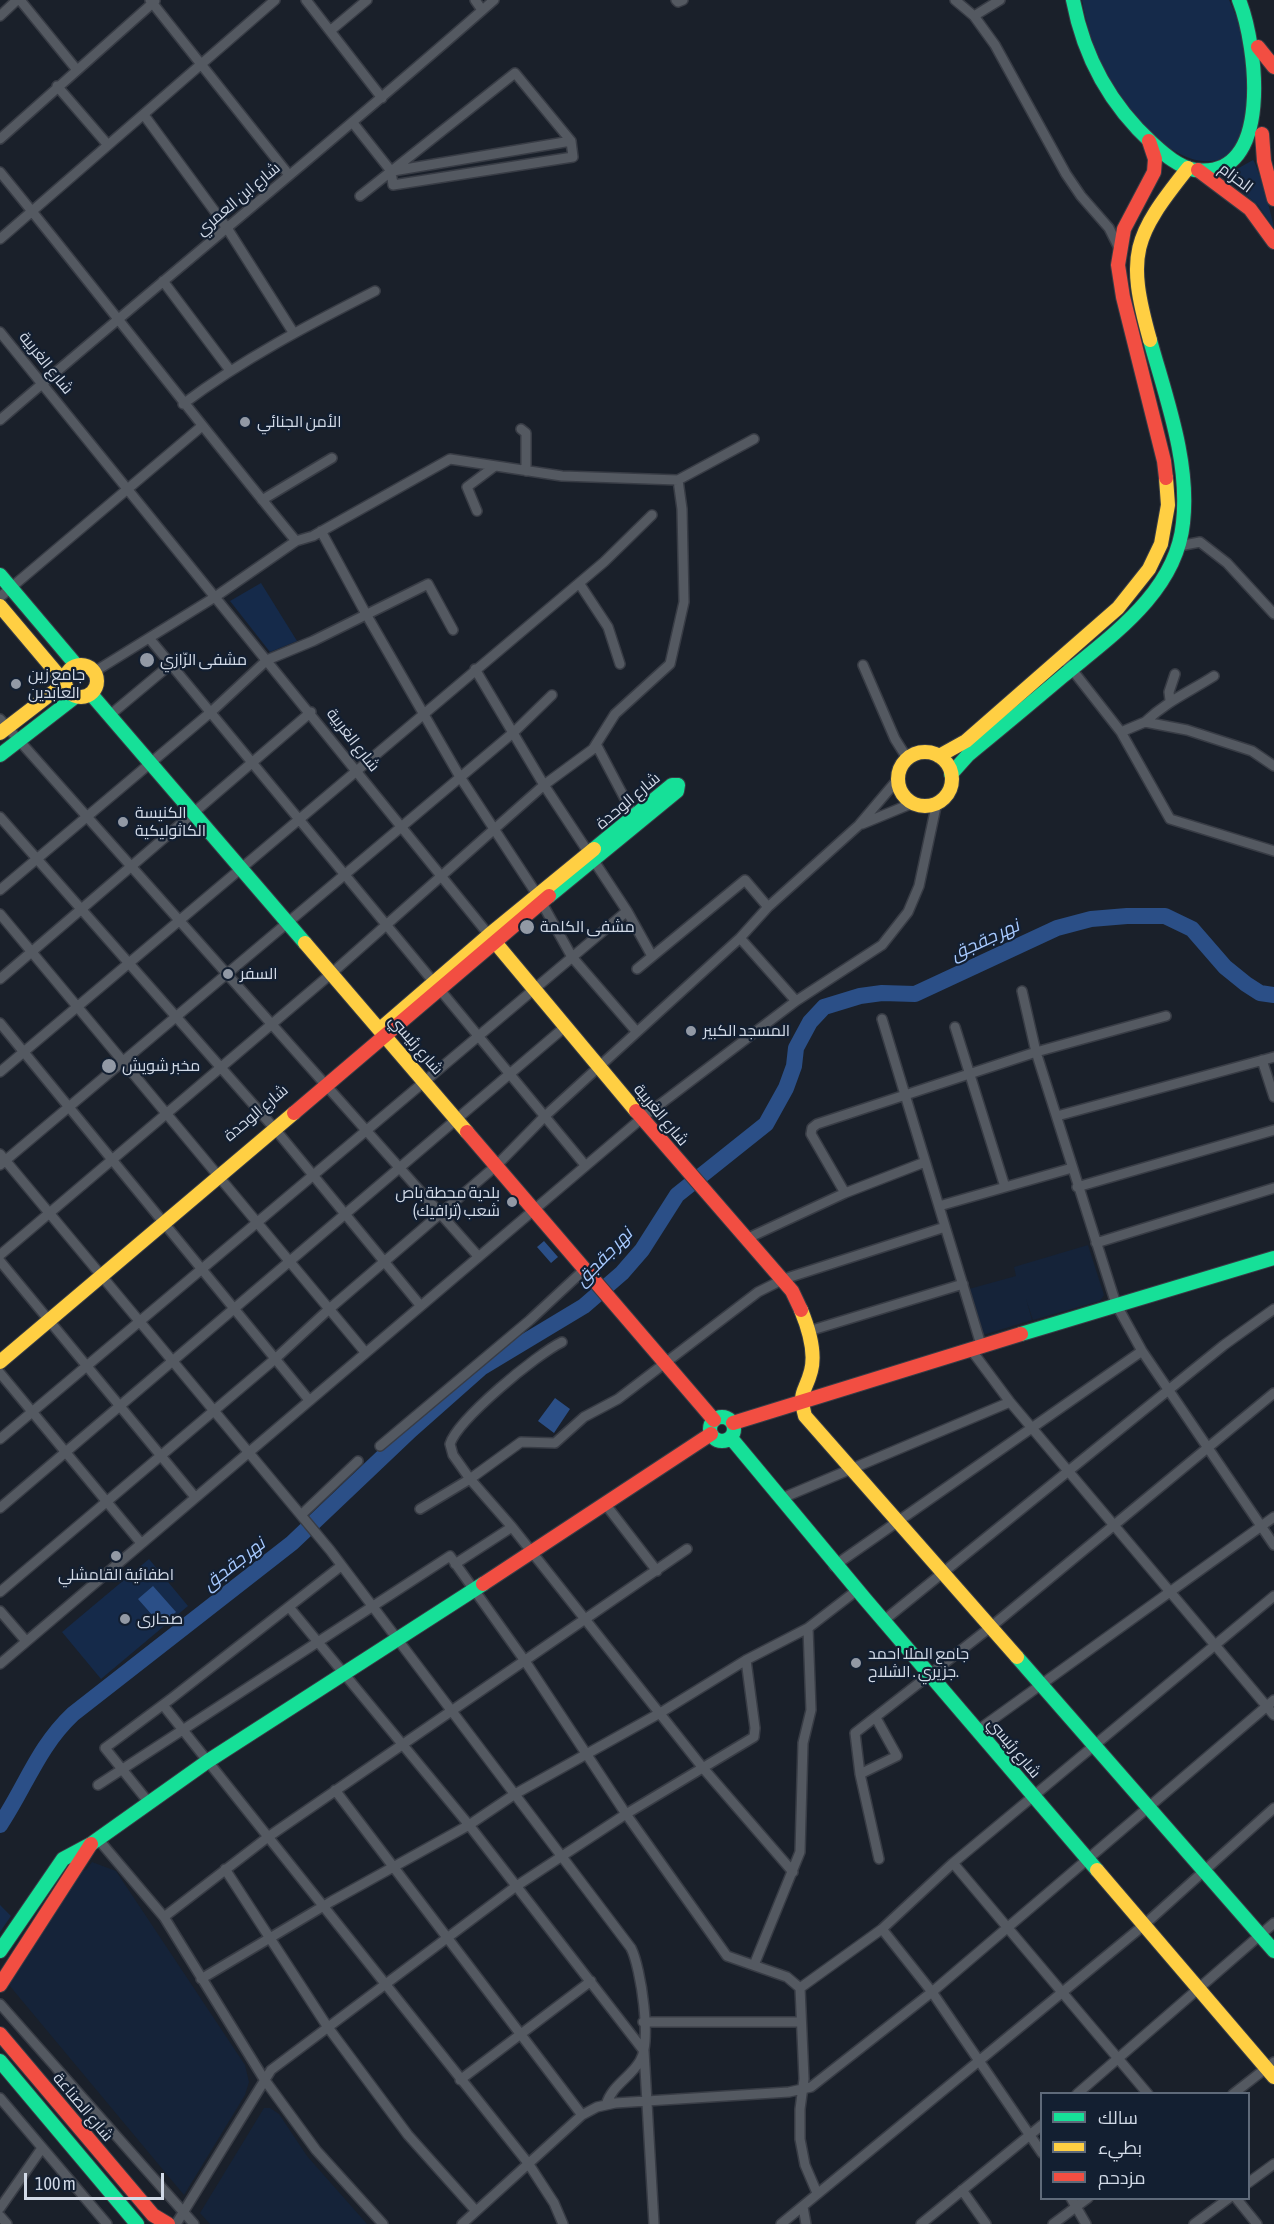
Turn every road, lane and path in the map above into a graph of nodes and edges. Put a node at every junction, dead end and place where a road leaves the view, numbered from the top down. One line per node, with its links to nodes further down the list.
1 (19, 0): 15 (street); 21 (street)
2 (274, 0): 19 (street)
3 (306, 0): 17 (street)
4 (367, 0): 17 (street)
5 (475, 0): 14 (street)
6 (494, 0): 14 (street, شارع ابن العمري)
7 (676, 0): 8 (street)
8 (683, 0)
9 (954, 0): 16 (street)
10 (1000, 0): 16 (street)
11 (1071, 0): 29 (main road, الحزام)
12 (1239, 0): 18 (main road)
13 (153, 1): 19 (street); 21 (street)
14 (482, 10): 23 (street, شارع ابن العمري)
15 (0, 16)
16 (974, 16): 43 (street)
17 (330, 31): 23 (street)
18 (1256, 44): 20 (main road); 24 (main road, الحزام)
19 (201, 64): 25 (street); 35 (street)
20 (1274, 67)
21 (77, 70): 22 (street)
22 (57, 86): 27 (street); 30 (street)
23 (382, 98): 26 (street, شارع ابن العمري)
24 (1265, 112): 32 (main road); 38 (main road, الحزام)
25 (144, 115): 30 (street); 40 (street)
26 (353, 123): 33 (street); 35 (street, شارع ابن العمري)
27 (0, 139)
28 (571, 141): 31 (street); 33 (street); 36 (street)
29 (1149, 141): 32 (main road, الحزام); 43 (main road)
30 (108, 145): 39 (street)
31 (435, 163): 33 (street); 36 (street)
32 (1193, 169): 42 (main road, الحزام); 66 (main road)
33 (391, 171): 36 (street); 37 (street)
34 (0, 172): 39 (street)
35 (289, 175): 40 (street, شارع ابن العمري)
36 (437, 178)
37 (360, 196)
38 (1274, 199)
39 (32, 212): 41 (street); 46 (street)
40 (227, 228): 44 (street, شارع ابن العمري); 48 (street)
41 (0, 240)
42 (1274, 242)
43 (1119, 248): 76 (main road)
44 (163, 281): 46 (street, شارع ابن العمري); 49 (street)
45 (375, 291): 48 (street)
46 (119, 317): 50 (street, شارع ابن العمري); 51 (street)
47 (0, 332): 50 (street, شارع الغربية)
48 (293, 332): 49 (street)
49 (230, 369): 51 (street)
50 (42, 384): 52 (street, شارع ابن العمري); 60 (street, شارع الغربية)
51 (183, 404): 53 (street)
52 (0, 420)
53 (202, 426): 60 (street); 61 (street)
54 (520, 429): 58 (street)
55 (754, 439): 59 (street)
56 (332, 458): 61 (street)
57 (495, 466): 58 (street); 62 (street); 64 (street)
58 (526, 471): 59 (street)
59 (678, 480): 101 (street)
60 (128, 489): 69 (street); 70 (street, شارع الغربية)
61 (262, 500): 65 (street)
62 (477, 511)
63 (652, 515): 68 (street)
64 (321, 531): 65 (street); 72 (street)
65 (296, 541): 70 (street)
66 (1179, 546): 73 (street); 83 (main road)
67 (0, 575): 69 (main road)
68 (579, 583): 79 (street); 82 (street)
69 (5, 592): 81 (main road)
70 (215, 597): 75 (street); 77 (street, شارع الغربية)
71 (0, 606): 87 (main road)
72 (366, 614): 74 (street); 77 (street); 94 (street)
73 (1274, 614)
74 (453, 630)
75 (150, 638): 78 (street); 84 (street)
76 (1063, 658): 83 (street); 103 (main road)
77 (267, 660): 92 (street); 93 (street, شارع الغربية)
78 (171, 664): 92 (street); 95 (street)
79 (620, 664)
80 (863, 665): 104 (street)
81 (77, 666): 84 (main road); 87 (main road)
82 (476, 669): 94 (street); 98 (street)
83 (1073, 670): 99 (street); 109 (main road)
84 (94, 672): 88 (main road)
85 (1175, 674): 91 (street)
86 (1214, 676): 91 (street)
87 (65, 683): 90 (main road); 97 (main road)
88 (91, 694): 90 (main road); 95 (main road, شارع رئيسي)
89 (552, 695): 98 (street)
90 (75, 697): 100 (main road)
91 (1170, 700): 96 (street)
92 (211, 712): 105 (street); 106 (street)
93 (310, 712): 105 (street); 108 (street, شارع الغربية)
94 (423, 713): 108 (street); 110 (street)
95 (110, 716): 106 (main road, شارع رئيسي)
96 (1145, 722): 99 (street); 107 (street)
97 (2, 726): 100 (street)
98 (514, 732): 110 (street); 112 (street)
99 (1121, 732): 123 (street)
100 (19, 740): 102 (main road); 116 (street)
101 (596, 744): 112 (street); 117 (street)
102 (0, 755)
103 (939, 756): 104 (main road); 109 (main road)
104 (907, 758): 111 (main road)
105 (252, 762): 115 (street); 119 (street)
106 (151, 763): 115 (main road, شارع رئيسي); 116 (street)
107 (1274, 766)
108 (356, 770): 119 (street); 121 (street, شارع الغربية)
109 (951, 774): 113 (main road)
110 (460, 777): 121 (street); 122 (street)
111 (898, 779): 114 (main road); 120 (street)
112 (544, 785): 122 (street); 124 (street)
113 (937, 802): 114 (main road); 152 (street)
114 (913, 803): 120 (street)
115 (194, 813): 126 (street); 127 (main road, شارع رئيسي)
116 (87, 816): 125 (street); 126 (street)
117 (634, 816): 124 (main road, شارع الوحدة); 124 (main road, شارع الوحدة)
118 (0, 817): 125 (street)
119 (299, 819): 127 (street); 128 (street)
120 (859, 825): 132 (street)
121 (401, 826): 128 (street); 129 (street, شارع الغربية)
122 (494, 829): 129 (street); 131 (street)
123 (1274, 850)
124 (591, 858): 131 (main road, شارع الوحدة); 134 (street)
125 (37, 859): 130 (street); 133 (street)
126 (131, 867): 133 (street); 136 (street)
127 (241, 867): 136 (street); 137 (main road, شارع رئيسي)
128 (345, 874): 137 (street); 138 (street)
129 (441, 875): 138 (street); 140 (street, شارع الغربية)
130 (0, 890)
131 (540, 900): 140 (main road, شارع الوحدة); 143 (street)
132 (768, 906): 139 (street); 142 (street)
133 (81, 909): 141 (street); 144 (street)
134 (627, 911): 142 (street); 143 (street)
135 (0, 914): 141 (street)
136 (179, 920): 144 (street); 147 (street)
137 (288, 922): 146 (main road, شارع رئيسي); 147 (street)
138 (385, 923): 146 (street); 149 (street)
139 (740, 938): 152 (street); 161 (street)
140 (493, 939): 149 (main road, شارع الوحدة); 150 (main road, شارع الغربية)
141 (31, 952): 148 (street); 153 (street)
142 (652, 956): 145 (street)
143 (572, 957): 150 (street); 161 (street)
144 (128, 963): 153 (street); 154 (street)
145 (637, 969)
146 (332, 973): 158 (street); 162 (main road, شارع رئيسي)
147 (226, 974): 154 (street); 158 (street)
148 (0, 979)
149 (438, 987): 162 (main road, شارع الوحدة); 163 (street)
150 (534, 989): 159 (main road, شارع الغربية); 163 (street)
151 (1022, 991): 165 (street)
152 (796, 1001): 182 (street)
153 (76, 1007): 164 (street); 168 (street)
154 (176, 1016): 168 (street); 169 (street)
155 (1166, 1016): 165 (street)
156 (882, 1019): 176 (street)
157 (0, 1023): 164 (street)
158 (271, 1024): 169 (street); 175 (street)
159 (566, 1026): 170 (main road, شارع الغربية); 173 (street)
160 (955, 1027): 172 (street)
161 (636, 1031): 170 (street)
162 (383, 1033): 174 (main road, شارع رئيسي); 175 (main road, شارع الوحدة)
163 (478, 1036): 173 (street); 174 (street)
164 (24, 1052): 171 (street); 178 (street)
165 (1036, 1052): 172 (street); 181 (street)
166 (1274, 1057): 167 (street)
167 (1262, 1060): 177 (street); 181 (street)
168 (122, 1062): 178 (street); 179 (street)
169 (220, 1067): 179 (street); 184 (street)
170 (600, 1067): 180 (street); 182 (main road, شارع الغربية)
171 (0, 1072)
172 (970, 1073): 176 (street); 196 (street)
173 (510, 1074): 180 (street); 183 (street)
174 (425, 1081): 183 (main road, شارع رئيسي); 185 (street)
175 (324, 1083): 184 (main road, شارع الوحدة); 185 (street)
176 (905, 1094): 189 (street); 199 (street)
177 (1274, 1097)
178 (69, 1107): 187 (street); 188 (street)
179 (165, 1114): 188 (street); 194 (street)
180 (545, 1116): 190 (street); 191 (street)
181 (1056, 1116): 193 (street)
182 (642, 1118): 191 (street); 208 (main road, شارع الغربية)
183 (457, 1119): 190 (main road, شارع رئيسي); 192 (street)
184 (272, 1126): 194 (main road, شارع الوحدة); 195 (street)
185 (366, 1130): 192 (street); 195 (street)
186 (1274, 1130): 197 (street)
187 (2, 1160): 202 (street)
188 (112, 1160): 202 (street); 205 (street)
189 (925, 1162): 199 (street); 200 (street)
190 (497, 1165): 201 (main road, شارع رئيسي); 204 (street)
191 (585, 1166): 201 (street)
192 (399, 1168): 203 (street); 204 (street)
193 (1072, 1168): 196 (street); 197 (street)
194 (215, 1175): 205 (main road, شارع الوحدة); 206 (street)
195 (313, 1175): 203 (street); 206 (street)
196 (1005, 1187): 200 (street)
197 (1077, 1187): 209 (street)
198 (1274, 1188): 209 (street)
199 (845, 1193): 208 (street)
200 (939, 1206): 207 (street)
201 (534, 1208): 211 (street); 217 (main road, شارع رئيسي)
202 (49, 1213): 210 (street); 218 (street)
203 (345, 1214): 214 (street); 215 (street)
204 (440, 1214): 211 (street); 214 (street)
205 (162, 1220): 216 (street); 218 (main road, شارع الوحدة)
206 (255, 1224): 215 (street); 216 (street)
207 (945, 1227): 219 (street); 220 (street)
208 (747, 1239): 219 (main road, شارع الغربية)
209 (1096, 1243): 221 (street)
210 (0, 1255)
211 (478, 1256): 222 (street)
212 (1274, 1258): 221 (main road)
213 (0, 1261): 226 (street)
214 (384, 1262): 222 (street); 225 (street)
215 (288, 1263): 223 (street); 225 (street)
216 (202, 1269): 223 (street); 227 (street)
217 (589, 1272): 237 (main road, شارع رئيسي); 253 (street)
218 (99, 1273): 226 (main road, شارع الوحدة); 227 (street)
219 (784, 1280): 228 (main road, شارع الغربية); 237 (street)
220 (963, 1284): 228 (street); 230 (street)
221 (1116, 1304): 230 (main road); 231 (street)
222 (420, 1305): 233 (street)
223 (234, 1309): 234 (street); 235 (street)
224 (1274, 1309): 240 (street)
225 (328, 1310): 233 (street); 234 (street)
226 (47, 1317): 232 (main road, شارع الوحدة); 236 (main road, شارع الوحدة); 238 (street)
227 (140, 1321): 235 (street); 238 (street)
228 (809, 1332): 243 (main road, شارع الغربية)
229 (562, 1342): 261 (street)
230 (977, 1349): 243 (main road); 244 (street)
231 (1142, 1351): 240 (street); 250 (street)
232 (0, 1352)
233 (365, 1352): 242 (street)
234 (275, 1359): 242 (street); 246 (street)
235 (173, 1361): 245 (street); 246 (street)
236 (0, 1362)
237 (664, 1362): 249 (main road, شارع رئيسي); 261 (street)
238 (87, 1366): 245 (street); 247 (street)
239 (0, 1373): 247 (street)
240 (1168, 1390): 254 (street); 260 (street)
241 (1274, 1393): 254 (street)
242 (309, 1400): 256 (street)
243 (801, 1402): 248 (main road); 259 (main road)
244 (1010, 1402): 250 (street); 259 (street)
245 (120, 1406): 255 (street); 257 (street)
246 (214, 1411): 256 (street); 257 (street)
247 (32, 1412): 252 (street); 255 (street)
248 (733, 1423): 249 (main road); 251 (main road)
249 (712, 1427): 251 (main road); 265 (main road)
250 (1032, 1428): 260 (street); 270 (street)
251 (730, 1438): 263 (main road, شارع رئيسي)
252 (0, 1439)
253 (380, 1446)
254 (1207, 1447): 271 (street); 272 (street)
255 (65, 1452): 264 (street); 266 (street)
256 (249, 1452): 262 (street); 269 (street)
257 (161, 1456): 262 (street); 264 (street)
258 (358, 1461): 269 (street)
259 (854, 1469): 263 (street); 270 (main road)
260 (1069, 1470): 271 (street); 282 (street)
261 (470, 1479): 267 (street); 273 (street)
262 (195, 1497): 274 (street)
263 (780, 1499): 280 (main road, شارع رئيسي)
264 (106, 1502): 274 (street); 285 (street)
265 (606, 1505): 277 (main road); 281 (street)
266 (0, 1508)
267 (420, 1509)
268 (1274, 1517): 272 (street)
269 (304, 1519): 279 (street)
270 (899, 1521): 280 (street); 282 (main road)
271 (1114, 1526): 286 (street); 293 (street)
272 (1261, 1526): 275 (street); 286 (street)
273 (512, 1527): 277 (street); 278 (street)
274 (141, 1543): 296 (street)
275 (1274, 1545)
276 (687, 1549): 281 (street)
277 (532, 1553): 283 (main road); 291 (street)
278 (455, 1564): 283 (street); 288 (street)
279 (340, 1566): 288 (street); 289 (street)
280 (834, 1566): 284 (main road, شارع رئيسي)
281 (657, 1571): 291 (street)
282 (944, 1573): 292 (street); 293 (main road)
283 (473, 1590): 295 (main road); 300 (street)
284 (856, 1591): 292 (main road, شارع رئيسي); 294 (street)
285 (0, 1592)
286 (1171, 1593): 298 (street); 304 (street)
287 (1274, 1596): 298 (street)
288 (373, 1606): 295 (street); 297 (street)
289 (289, 1607): 297 (street); 306 (street)
290 (0, 1611): 296 (street)
291 (585, 1618): 300 (street); 308 (street)
292 (882, 1623): 303 (main road, شارع رئيسي)
293 (992, 1626): 303 (street); 304 (main road)
294 (808, 1628): 299 (street); 338 (street)
295 (398, 1638): 302 (main road); 307 (street)
296 (26, 1641): 301 (street)
297 (319, 1643): 302 (street); 312 (street)
298 (1214, 1645): 305 (street); 314 (street)
299 (746, 1660): 308 (street); 317 (street)
300 (525, 1661): 307 (street); 315 (street)
301 (0, 1664)
302 (344, 1673): 313 (street); 316 (main road)
303 (930, 1675): 310 (street); 311 (main road, شارع رئيسي)
304 (1042, 1685): 311 (street); 314 (main road)
305 (1270, 1703): 309 (street); 326 (street)
306 (163, 1705): 312 (street); 318 (street)
307 (451, 1710): 313 (street); 322 (street)
308 (660, 1713): 315 (street); 317 (street)
309 (1274, 1715)
310 (876, 1718): 319 (street); 319 (street)
311 (978, 1730): 323 (main road, شارع رئيسي)
312 (182, 1731): 316 (street); 318 (street)
313 (403, 1744): 321 (street); 328 (street)
314 (1095, 1744): 323 (street); 326 (main road)
315 (587, 1754): 322 (street); 327 (street)
316 (208, 1761): 324 (main road); 329 (street)
317 (704, 1768): 327 (street); 338 (street)
318 (121, 1770): 320 (street); 324 (street)
319 (860, 1774): 332 (street)
320 (98, 1785)
321 (335, 1790): 329 (street); 335 (street)
322 (514, 1794): 328 (street); 331 (street)
323 (1033, 1798): 333 (main road, شارع رئيسي); 334 (street)
324 (150, 1804): 330 (main road)
325 (1274, 1808): 337 (street)
326 (1149, 1809): 333 (street); 337 (main road)
327 (626, 1814): 331 (street); 351 (street)
328 (469, 1825): 335 (street); 339 (street)
329 (268, 1837): 336 (street); 340 (street)
330 (94, 1842): 341 (street); 349 (main road); 354 (main road)
331 (562, 1856): 339 (street); 361 (street)
332 (879, 1858)
333 (1086, 1860): 343 (main road, شارع رئيسي); 344 (street)
334 (953, 1863): 344 (street); 345 (street)
335 (393, 1867): 340 (street); 348 (street)
336 (225, 1869): 341 (street); 347 (street)
337 (1205, 1871): 343 (street); 346 (main road)
338 (793, 1872): 351 (street)
339 (515, 1887): 348 (street); 353 (street)
340 (323, 1906): 347 (street); 355 (street)
341 (164, 1917): 352 (street)
342 (1274, 1923): 346 (street)
343 (1144, 1925): 357 (main road, شارع رئيسي); 359 (street)
344 (1008, 1928): 358 (street); 359 (street)
345 (882, 1929): 356 (street); 358 (street)
346 (1260, 1935): 350 (main road); 357 (street)
347 (269, 1938): 352 (street); 363 (street)
348 (447, 1939): 355 (street); 365 (street)
349 (0, 1951)
350 (1274, 1951)
351 (754, 1965): 356 (street)
352 (201, 1978): 371 (street)
353 (591, 1981): 365 (street); 366 (street)
354 (0, 1985)
355 (386, 1985): 363 (street); 372 (street)
356 (800, 1988): 362 (street)
357 (1197, 1989): 367 (street); 370 (main road, شارع رئيسي)
358 (932, 1992): 369 (street); 373 (street)
359 (1063, 1993): 367 (street); 369 (street)
360 (0, 2004): 396 (street)
361 (644, 2022): 362 (street); 366 (street)
362 (801, 2022): 373 (street)
363 (327, 2026): 371 (street); 395 (street)
364 (0, 2034): 402 (main road, شارع الصناعة)
365 (520, 2034): 372 (street); 380 (street)
366 (644, 2051): 378 (street); 379 (street)
367 (1117, 2057): 374 (street); 375 (street)
368 (0, 2061): 400 (main road)
369 (979, 2063): 382 (street); 389 (street)
370 (1271, 2069): 376 (street)
371 (264, 2079): 396 (street); 405 (street)
372 (460, 2080): 385 (street)
373 (804, 2091): 378 (street); 389 (street)
374 (1079, 2092)
375 (1146, 2092)
376 (1236, 2092)
377 (0, 2098): 383 (street)
378 (647, 2101): 379 (street); 408 (street)
379 (606, 2105): 380 (street)
380 (582, 2115): 385 (street)
381 (1040, 2126): 382 (street)
382 (1030, 2136): 384 (street); 388 (street)
383 (42, 2148): 394 (street); 399 (street)
384 (1040, 2151)
385 (528, 2163): 395 (street); 407 (street)
386 (1274, 2164): 387 (street)
387 (1250, 2182)
388 (962, 2190): 411 (street); 412 (street)
389 (817, 2193): 393 (street)
390 (1228, 2200): 415 (street)
391 (1237, 2200): 416 (street)
392 (1073, 2203): 413 (street); 414 (street)
393 (803, 2207): 409 (street); 410 (street)
394 (0, 2208)
395 (476, 2211): 406 (street)
396 (184, 2212): 403 (street); 404 (street)
397 (0, 2216): 398 (street)
398 (7, 2224)
399 (107, 2224)
400 (137, 2224)
401 (161, 2224): 402 (main road)
402 (167, 2224)
403 (176, 2224)
404 (194, 2224)
405 (383, 2224)
406 (462, 2224)
407 (563, 2224)
408 (654, 2224)
409 (781, 2224)
410 (806, 2224)
411 (921, 2224)
412 (986, 2224)
413 (1053, 2224)
414 (1086, 2224)
415 (1194, 2224)
416 (1257, 2224)

